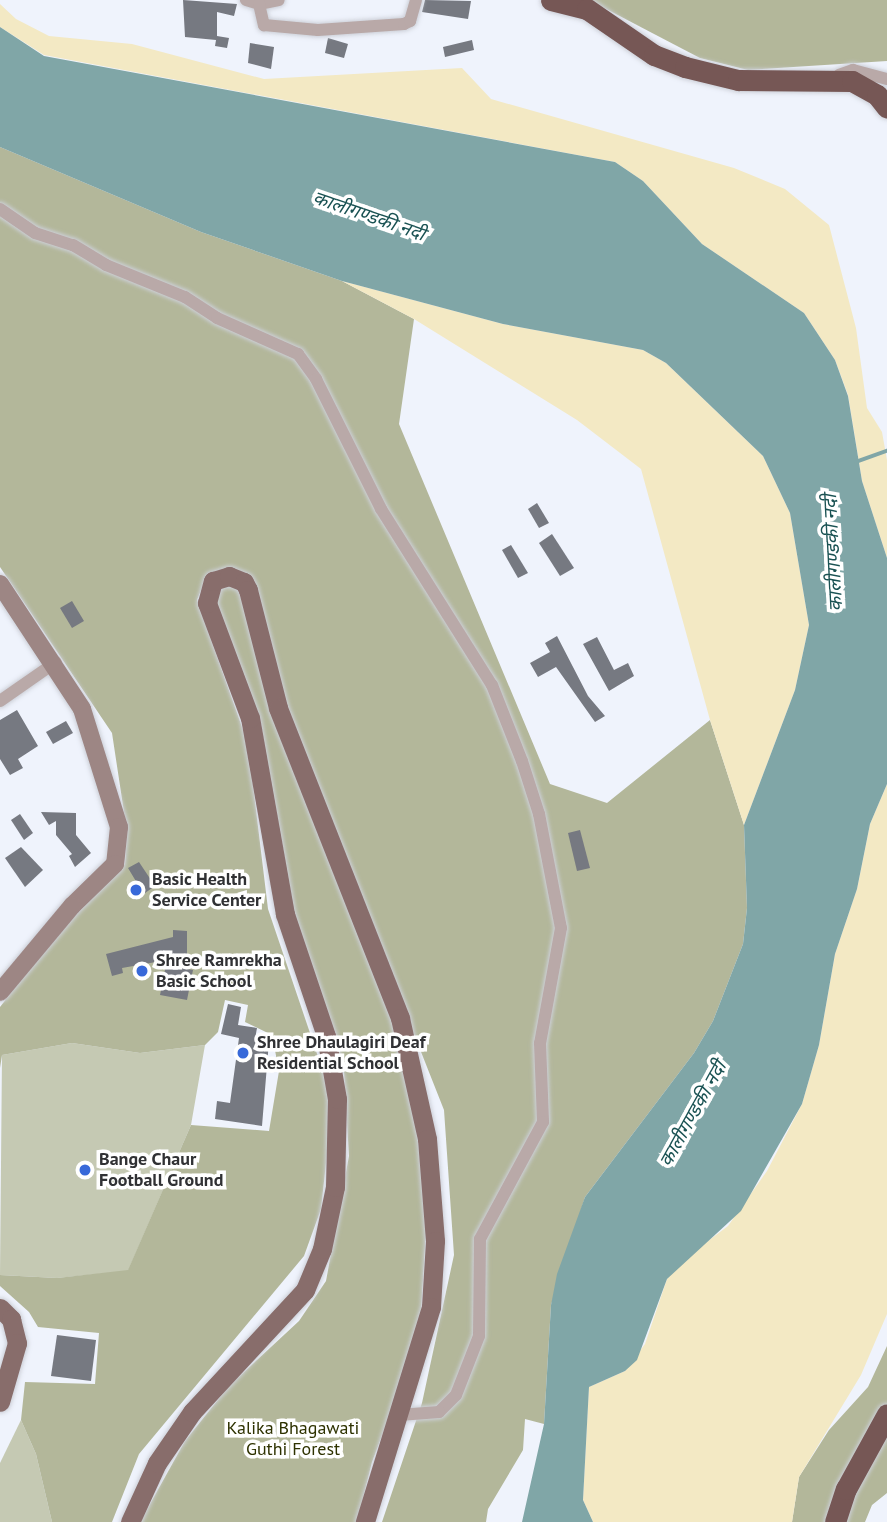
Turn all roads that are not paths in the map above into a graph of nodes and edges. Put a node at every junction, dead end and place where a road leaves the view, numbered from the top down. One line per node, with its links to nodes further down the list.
1 (279, 0): 4 (street)
2 (416, 0): 4 (street)
3 (551, 0): 6 (highway)
4 (252, 2)
5 (887, 79): 6 (street)
6 (830, 81): 7 (highway)
7 (887, 108)
8 (0, 209): 16 (street)
9 (0, 584): 10 (main road)
10 (56, 662): 11 (street); 12 (main road)
11 (0, 701)
12 (0, 992)
13 (0, 1308): 14 (main road)
14 (0, 1402)
15 (887, 1413): 19 (highway)
16 (399, 1415): 17 (main road); 18 (main road)
17 (130, 1522)
18 (365, 1522)
19 (835, 1522)

